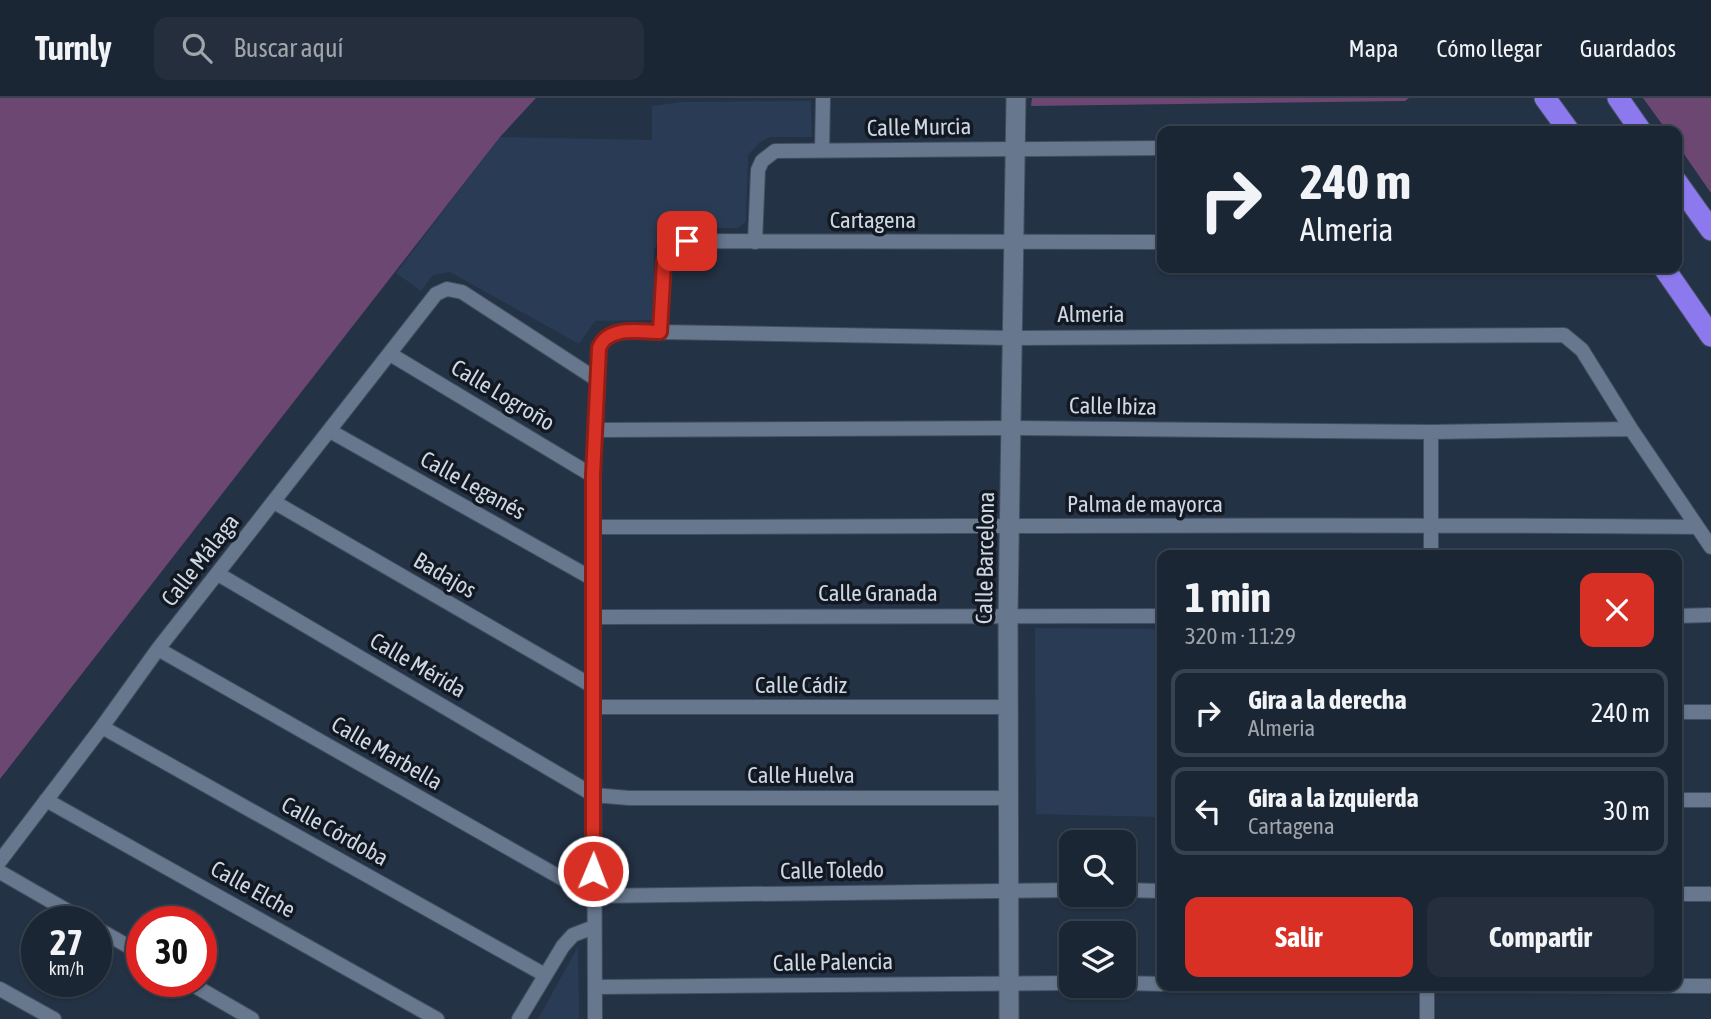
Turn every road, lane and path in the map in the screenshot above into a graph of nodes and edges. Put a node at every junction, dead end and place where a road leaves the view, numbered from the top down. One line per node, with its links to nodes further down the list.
1 (823, 98): 9 (street)
2 (1016, 98): 7 (street, Calle Barcelona)
3 (1545, 98): 5 (highway)
4 (1618, 98): 6 (highway)
5 (1565, 126)
6 (1638, 126)
7 (1015, 148): 8 (street, Calle Murcia); 9 (street, Calle Murcia); 14 (street, Calle Barcelona)
8 (1157, 148)
9 (822, 151): 12 (street, Calle Murcia)
10 (1682, 189): 11 (highway)
11 (1711, 230)
12 (755, 242): 14 (street, Cartagena); 16 (street, Cartagena)
13 (1157, 242): 14 (street, Cartagena)
14 (1012, 243): 18 (street, Calle Barcelona)
15 (1668, 273): 17 (highway)
16 (660, 332): 18 (street, Almeria); 20 (street, Almeria)
17 (1711, 335)
18 (1012, 338): 21 (street, Calle Barcelona); 22 (street, Almeria)
19 (390, 354): 20 (street, Calle Málaga); 24 (street, Calle Málaga); 26 (street, Calle Logroño)
20 (596, 379): 23 (street)
21 (1012, 428): 23 (street, Calle Ibiza); 25 (street, Calle Ibiza); 31 (street, Calle Barcelona)
22 (1631, 429): 25 (street, Calle Ibiza); 30 (street)
23 (595, 430): 26 (street)
24 (330, 431): 27 (street, Calle Málaga); 35 (street, Calle Leganés)
25 (1431, 432): 28 (street)
26 (593, 476): 29 (street)
27 (274, 502): 34 (street, Calle Málaga); 42 (street, Badajos)
28 (1431, 524): 30 (street, Palma de mayorca); 31 (street, Palma de mayorca); 33 (street)
29 (594, 527): 31 (street, Palma de mayorca); 35 (street)
30 (1697, 527): 32 (street)
31 (1010, 528): 36 (street, Calle Barcelona)
32 (1711, 548)
33 (1431, 550)
34 (218, 574): 41 (street, Calle Málaga); 48 (street, Calle Mérida)
35 (593, 579): 40 (street)
36 (1008, 615): 38 (street, Calle Granada); 40 (street, Calle Granada); 44 (street, Calle Barcelona)
37 (1711, 615): 39 (street)
38 (1157, 616)
39 (1682, 616)
40 (594, 617): 42 (street)
41 (158, 649): 47 (street, Calle Málaga); 61 (street, Calle Marbella)
42 (594, 687): 43 (street)
43 (594, 707): 44 (street, Calle Cádiz); 48 (street)
44 (1008, 708): 49 (street, Calle Barcelona)
45 (1682, 712): 46 (street)
46 (1711, 712)
47 (103, 727): 50 (street, Calle Málaga); 64 (street, Calle Córdoba)
48 (594, 795): 49 (street, Calle Huelva); 61 (street)
49 (1008, 798): 55 (street, Calle Barcelona)
50 (46, 800): 53 (street, Calle Málaga); 77 (street, Calle Elche)
51 (1682, 800): 52 (street)
52 (1711, 800)
53 (0, 861)
54 (0, 872): 62 (street)
55 (1008, 889): 56 (street, Calle Toledo); 61 (street, Calle Toledo); 65 (street, Calle Barcelona)
56 (1059, 890)
57 (1136, 890): 58 (street)
58 (1157, 891)
59 (1682, 894): 60 (street)
60 (1711, 894)
61 (593, 897): 63 (street)
62 (59, 906)
63 (594, 927): 64 (street); 69 (street)
64 (545, 975): 78 (street)
65 (1008, 983): 66 (street, Calle Palencia); 69 (street, Calle Palencia); 80 (street, Calle Barcelona)
66 (1059, 983)
67 (1136, 983): 68 (street)
68 (1157, 984)
69 (595, 986): 79 (street)
70 (1682, 986): 71 (street)
71 (1711, 986)
72 (0, 989): 75 (street)
73 (1427, 991): 81 (street)
74 (214, 997): 76 (street)
75 (54, 1019)
76 (252, 1019)
77 (437, 1019)
78 (519, 1019)
79 (594, 1019)
80 (1009, 1019)
81 (1427, 1019)

